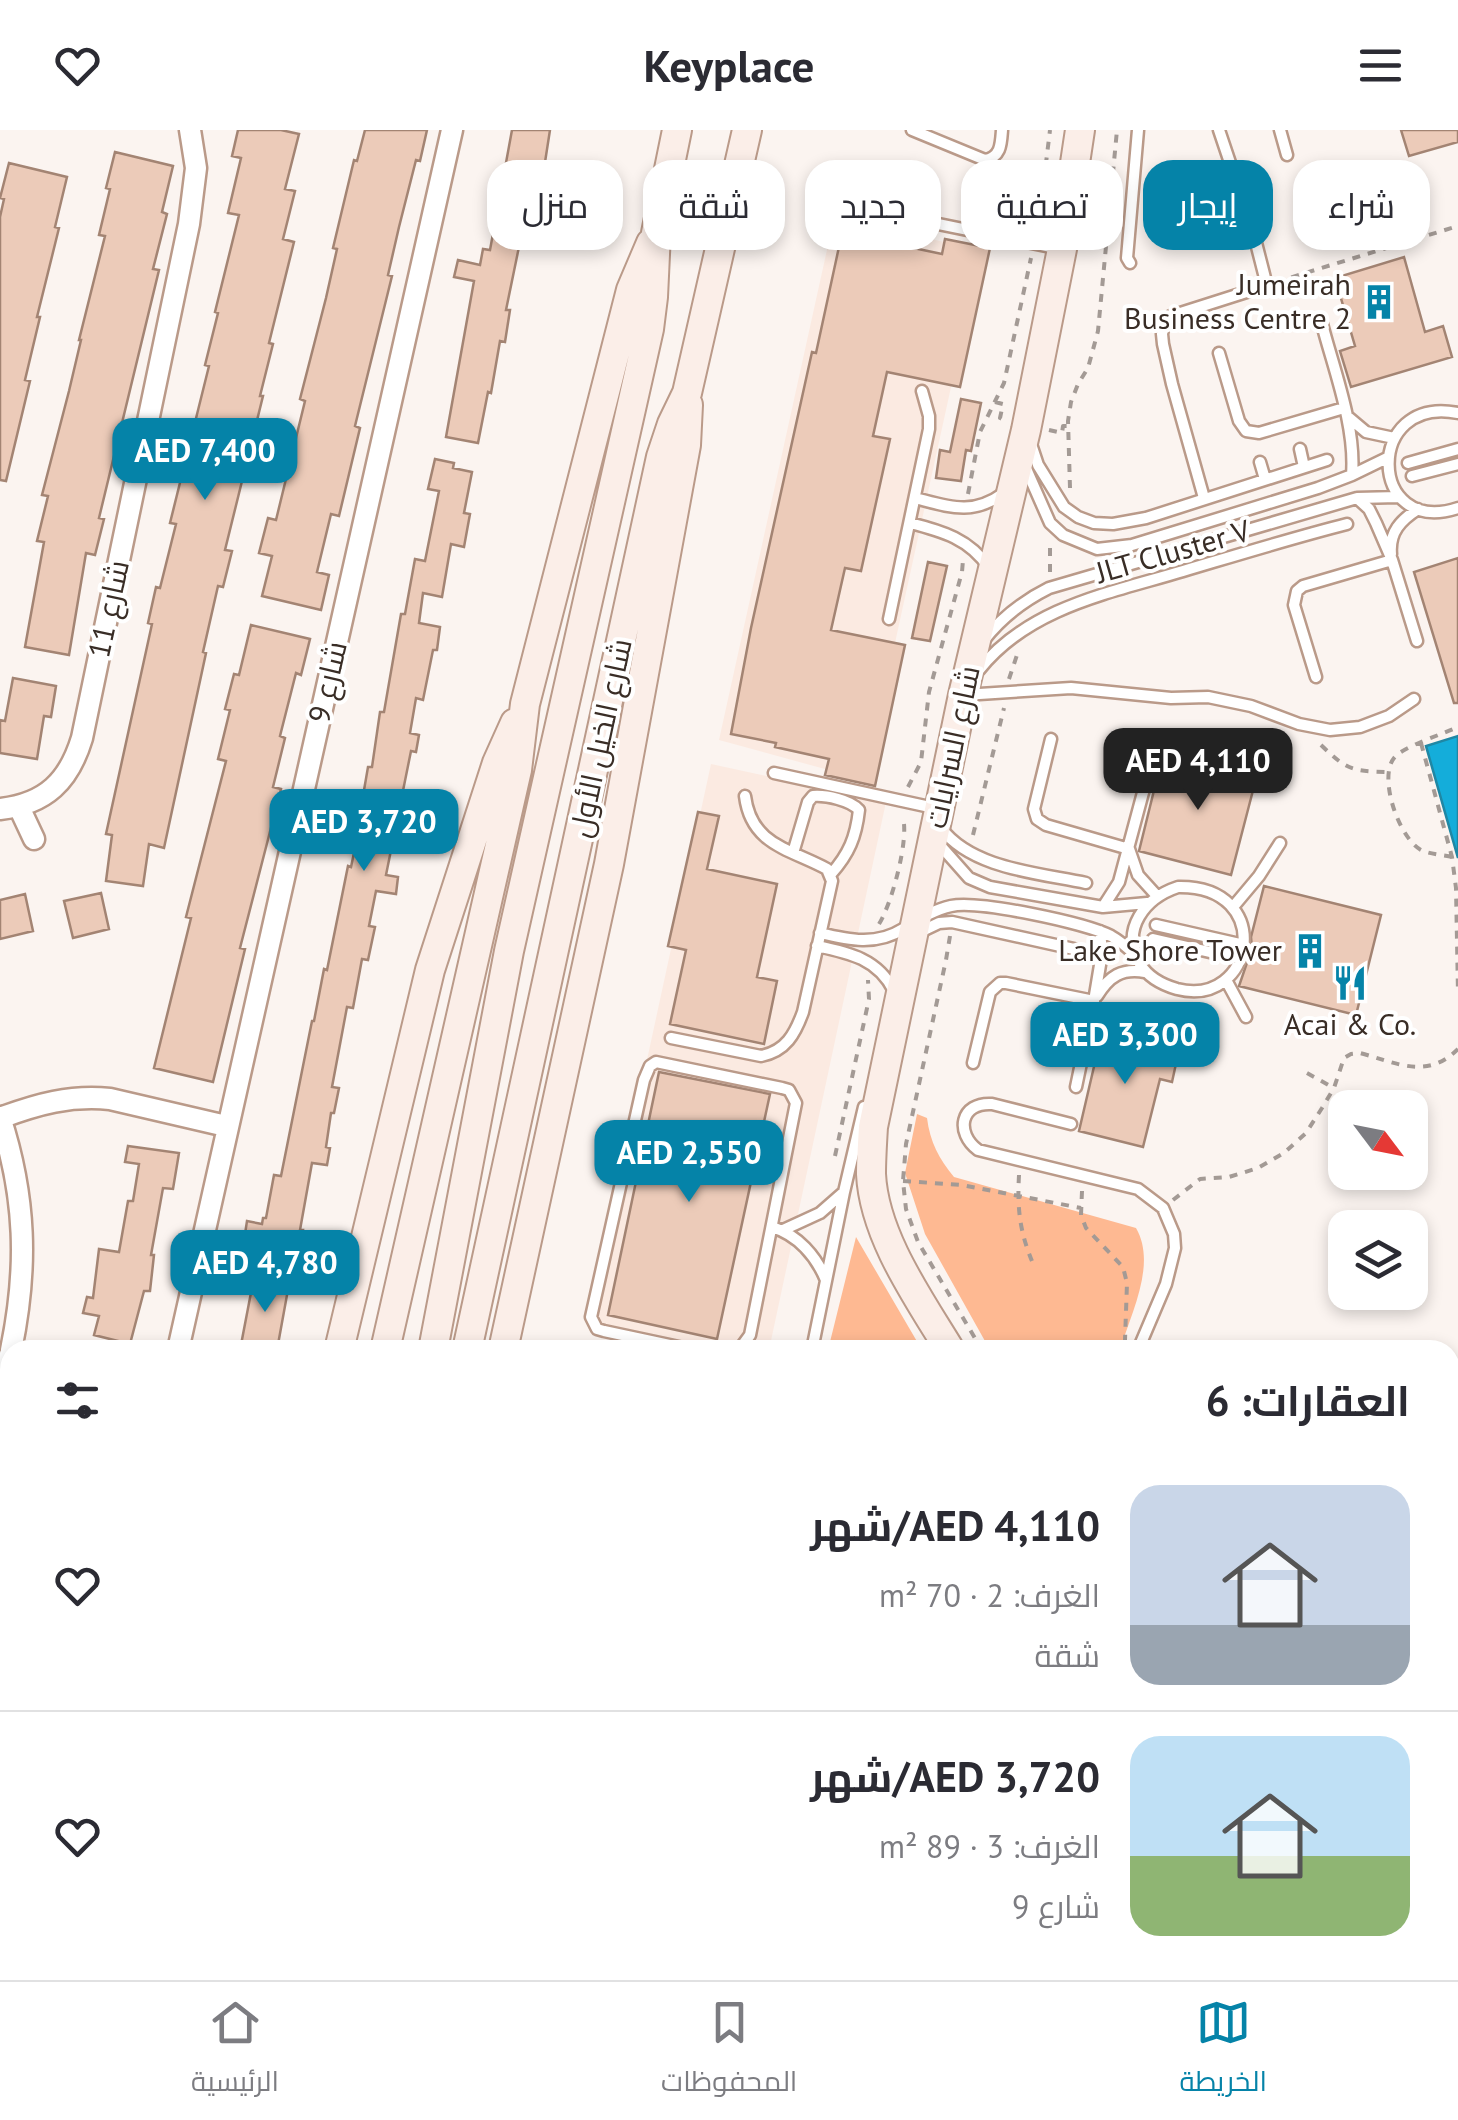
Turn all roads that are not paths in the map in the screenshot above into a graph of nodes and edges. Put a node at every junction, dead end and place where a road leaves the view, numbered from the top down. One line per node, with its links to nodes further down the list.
1 (190, 130): 61 (street, شارع 11)
2 (452, 130): 96 (street, شارع 9)
3 (678, 130): 14 (main road, شارع الخيل الأول)
4 (747, 130): 23 (main road, شارع الخيل الأول)
5 (912, 130): 12 (lane)
6 (950, 130): 12 (lane)
7 (1002, 130): 12 (lane)
8 (1080, 130): 15 (main road, شارع السرايات)
9 (1138, 130): 19 (lane)
10 (1219, 130): 42 (lane)
11 (1280, 130): 13 (lane)
12 (950, 146)
13 (1288, 155)
14 (672, 160)
15 (1072, 160)
16 (649, 250): 56 (main road)
17 (656, 250): 104 (main road, شارع الخيل الأول)
18 (1048, 250): 27 (main road, شارع السرايات)
19 (1130, 263)
20 (1322, 324): 24 (lane)
21 (1219, 353): 24 (lane)
22 (922, 391): 41 (lane)
23 (687, 393): 105 (main road, شارع الخيل الأول); 106 (main road)
24 (1345, 412): 26 (lane); 36 (lane)
25 (1458, 413): 26 (lane)
26 (1394, 438): 30 (lane)
27 (1024, 441): 36 (lane, JLT Cluster V); 39 (main road, شارع السرايات); 42 (lane)
28 (1300, 449): 35 (lane)
29 (1458, 449): 33 (lane)
30 (1387, 458): 36 (lane, JLT Cluster V); 40 (lane)
31 (1327, 460): 35 (lane)
32 (1260, 462): 38 (lane)
33 (1408, 463)
34 (1458, 464): 37 (lane)
35 (1304, 467): 38 (lane)
36 (1352, 475)
37 (1412, 476)
38 (1265, 479): 42 (lane)
39 (1014, 482): 41 (lane); 49 (main road, شارع السرايات)
40 (1398, 497): 43 (lane, JLT Cluster V); 44 (lane)
41 (915, 498): 46 (lane)
42 (1204, 498)
43 (1357, 498): 48 (lane); 52 (lane, JLT Cluster V)
44 (1418, 508): 45 (lane); 48 (lane)
45 (1458, 508)
46 (910, 523): 49 (lane); 50 (lane)
47 (1347, 524): 54 (lane)
48 (1392, 560): 51 (lane); 53 (lane)
49 (992, 573): 52 (main road, شارع السرايات)
50 (889, 619)
51 (1417, 641)
52 (972, 657): 54 (main road, شارع السرايات)
53 (1316, 677)
54 (964, 691): 55 (lane); 62 (main road, شارع السرايات)
55 (1414, 699)
56 (526, 704): 102 (main road); 103 (main road)
57 (1051, 738): 65 (lane)
58 (1152, 759): 65 (lane)
59 (774, 774): 62 (lane)
60 (745, 796): 67 (lane)
61 (10, 808): 63 (street)
62 (937, 823): 69 (lane); 74 (lane); 77 (main road, شارع السرايات)
63 (34, 838)
64 (1280, 843): 75 (lane)
65 (1129, 848): 73 (lane); 74 (lane)
66 (1011, 852): 69 (lane)
67 (793, 853): 70 (lane); 70 (lane)
68 (1060, 863): 71 (lane)
69 (1008, 866): 71 (lane)
70 (831, 874): 79 (lane)
71 (1056, 876): 72 (lane)
72 (1086, 883)
73 (1152, 900): 74 (lane); 75 (lane); 84 (lane)
74 (1103, 907)
75 (1233, 907): 81 (lane)
76 (1156, 925): 81 (lane)
77 (914, 928): 78 (lane); 79 (lane); 83 (lane); 89 (main road, شارع السرايات)
78 (1100, 932): 84 (lane); 88 (lane)
79 (820, 933): 82 (lane)
80 (1153, 939): 85 (lane)
81 (1244, 945): 85 (lane)
82 (817, 946): 89 (lane); 91 (lane)
83 (1074, 949)
84 (1136, 956): 86 (lane)
85 (1240, 959): 87 (lane)
86 (1145, 972): 87 (lane); 88 (lane)
87 (1226, 980): 90 (lane)
88 (1094, 1002): 92 (lane); 93 (lane)
89 (896, 1013): 97 (lane); 110 (main road, شارع السرايات)
90 (1246, 1017)
91 (671, 1038)
92 (973, 1063)
93 (1076, 1087)
94 (0, 1117): 96 (street); 100 (street)
95 (1071, 1124): 111 (lane)
96 (226, 1126): 101 (street, شارع 9)
97 (844, 1192): 98 (lane); 99 (lane)
98 (778, 1228): 99 (lane); 107 (lane); 108 (lane)
99 (826, 1281): 109 (lane)
100 (13, 1340)
101 (180, 1340)
102 (340, 1340)
103 (388, 1340)
104 (435, 1340)
105 (469, 1340)
106 (505, 1340)
107 (646, 1340)
108 (746, 1340)
109 (814, 1340)
110 (944, 1340)
111 (1142, 1340)
112 (822, 1980): 113 (main road)
113 (900, 1980)

